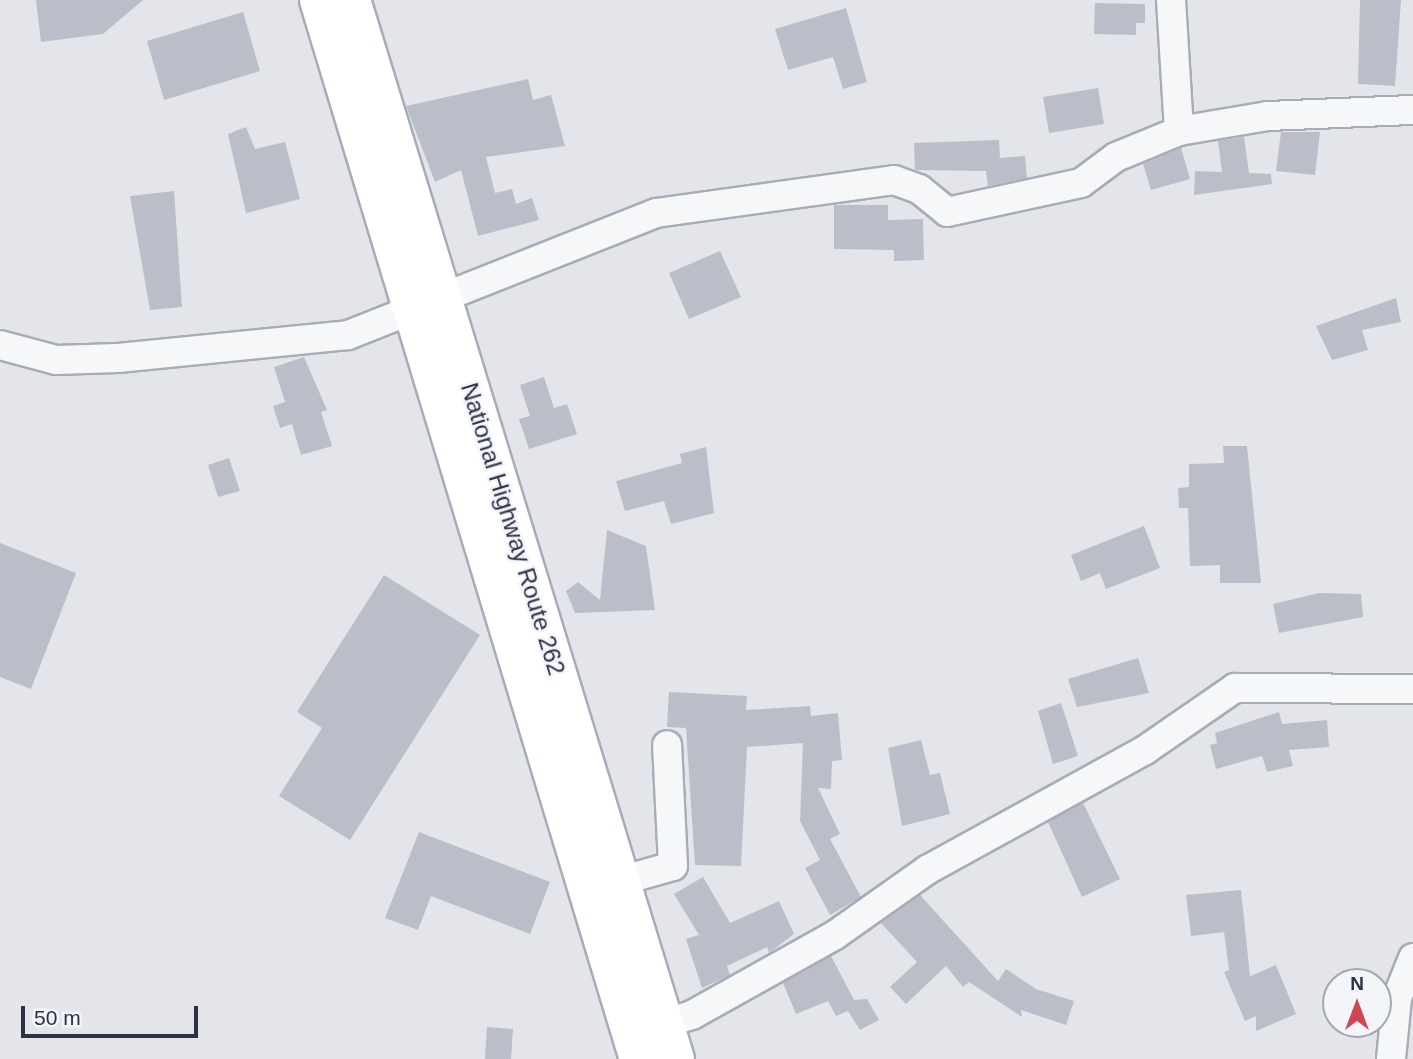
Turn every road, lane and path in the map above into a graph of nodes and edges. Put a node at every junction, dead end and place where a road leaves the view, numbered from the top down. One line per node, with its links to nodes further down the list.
1 (319, 0): 6 (highway, National Highway Route 262)
2 (351, 0): 6 (highway, National Highway Route 262)
3 (1171, 0): 5 (street)
4 (1413, 110): 5 (street)
5 (1179, 131): 6 (street)
6 (428, 304): 7 (street); 10 (highway, National Highway Route 262); 12 (highway, National Highway Route 262)
7 (0, 345)
8 (1413, 689): 12 (street)
9 (667, 745): 10 (street)
10 (620, 881): 12 (highway, National Highway Route 262)
11 (1413, 958): 13 (street)
12 (653, 1044)
13 (1391, 1059)

